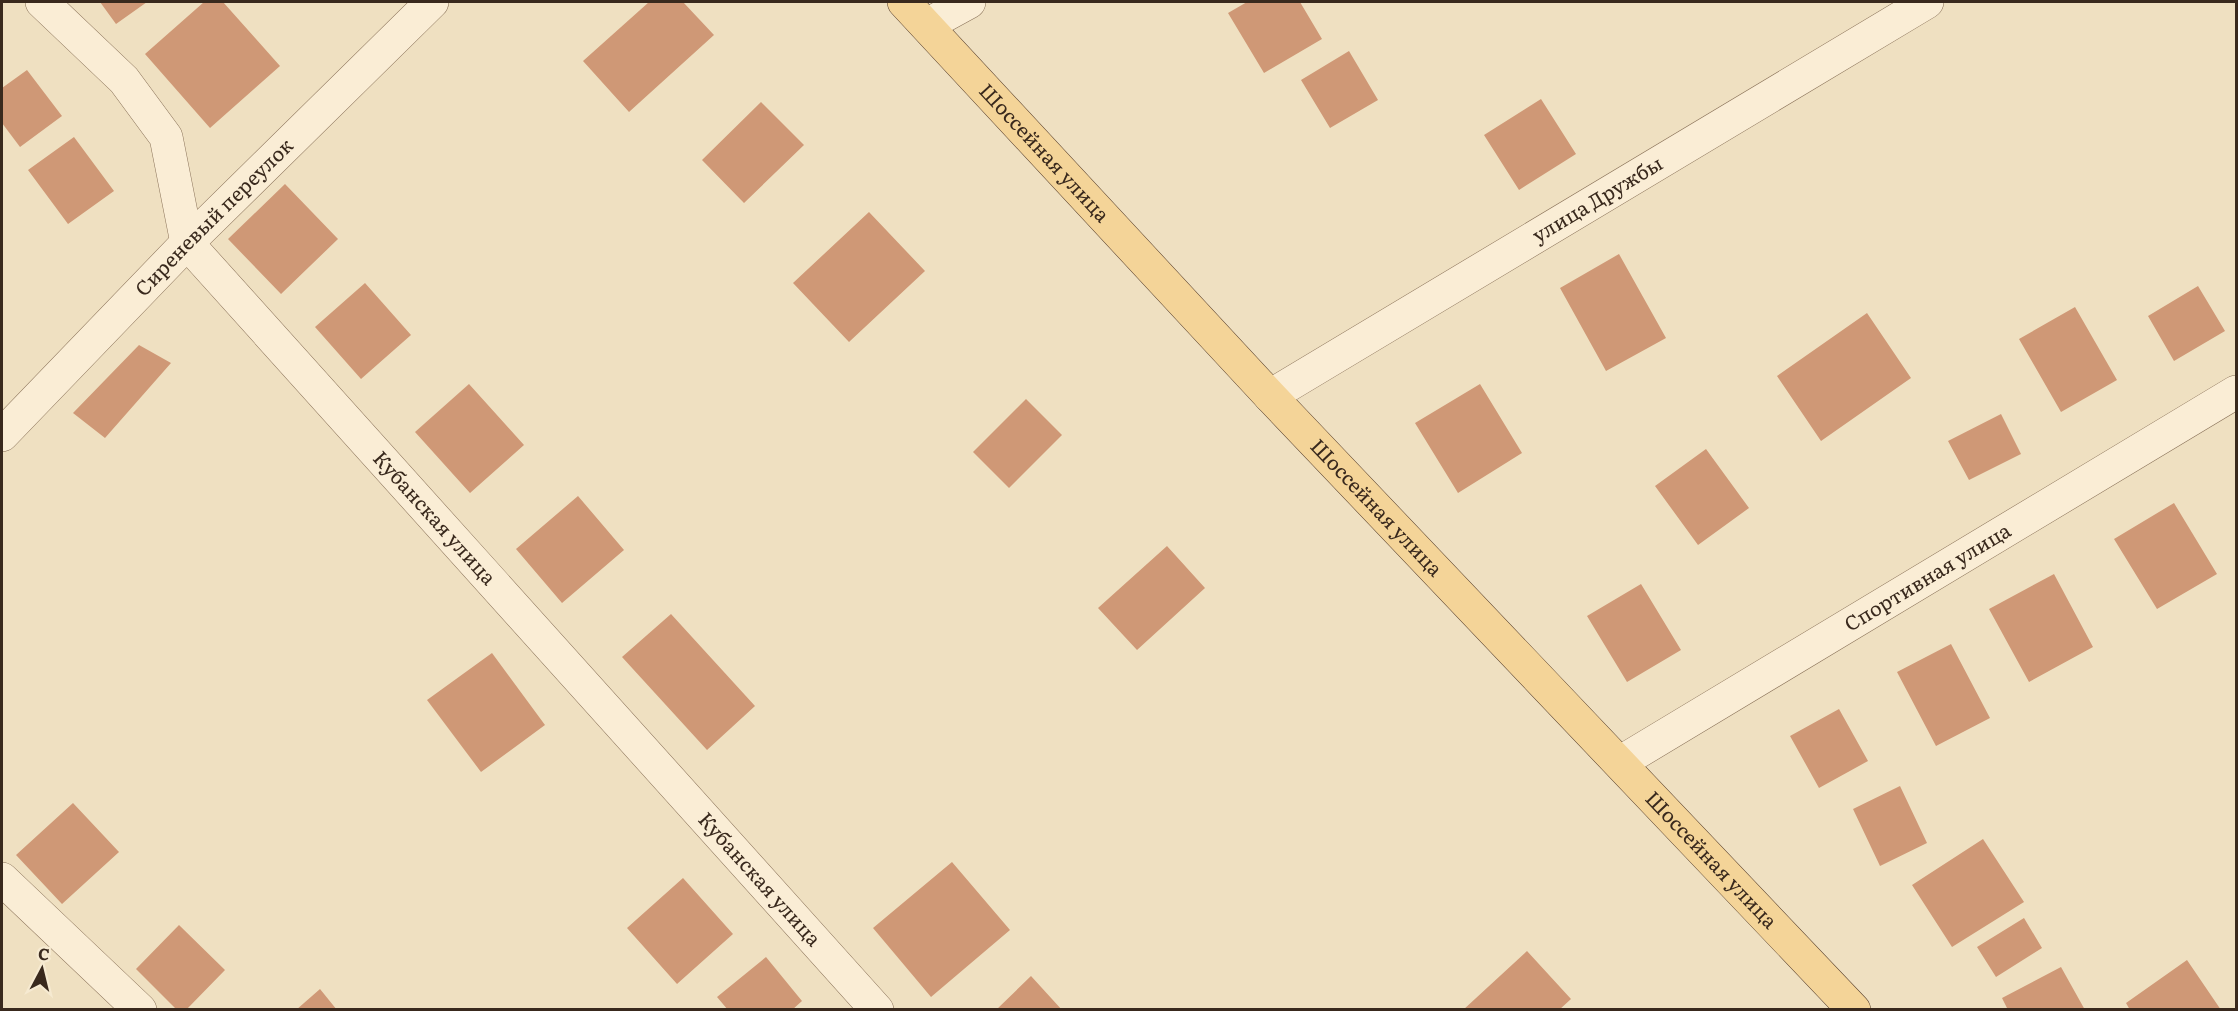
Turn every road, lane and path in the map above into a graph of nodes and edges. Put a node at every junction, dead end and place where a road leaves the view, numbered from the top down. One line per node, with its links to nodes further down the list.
1 (42, 2): 7 (street)
2 (432, 2): 7 (street, Сиреневый переулок)
3 (904, 2): 6 (main road, Шоссейная улица)
4 (969, 2): 6 (street)
5 (1927, 2): 9 (street, улица Дружбы)
6 (927, 25): 9 (main road, Шоссейная улица)
7 (187, 243): 10 (street, Сиреневый переулок); 14 (street, Кубанская улица)
8 (2236, 392): 11 (street, Спортивная улица)
9 (1270, 396): 11 (main road, Шоссейная улица)
10 (2, 435)
11 (1621, 762): 15 (main road, Шоссейная улица)
12 (2, 879): 13 (street)
13 (140, 1010)
14 (877, 1010)
15 (1854, 1010)

